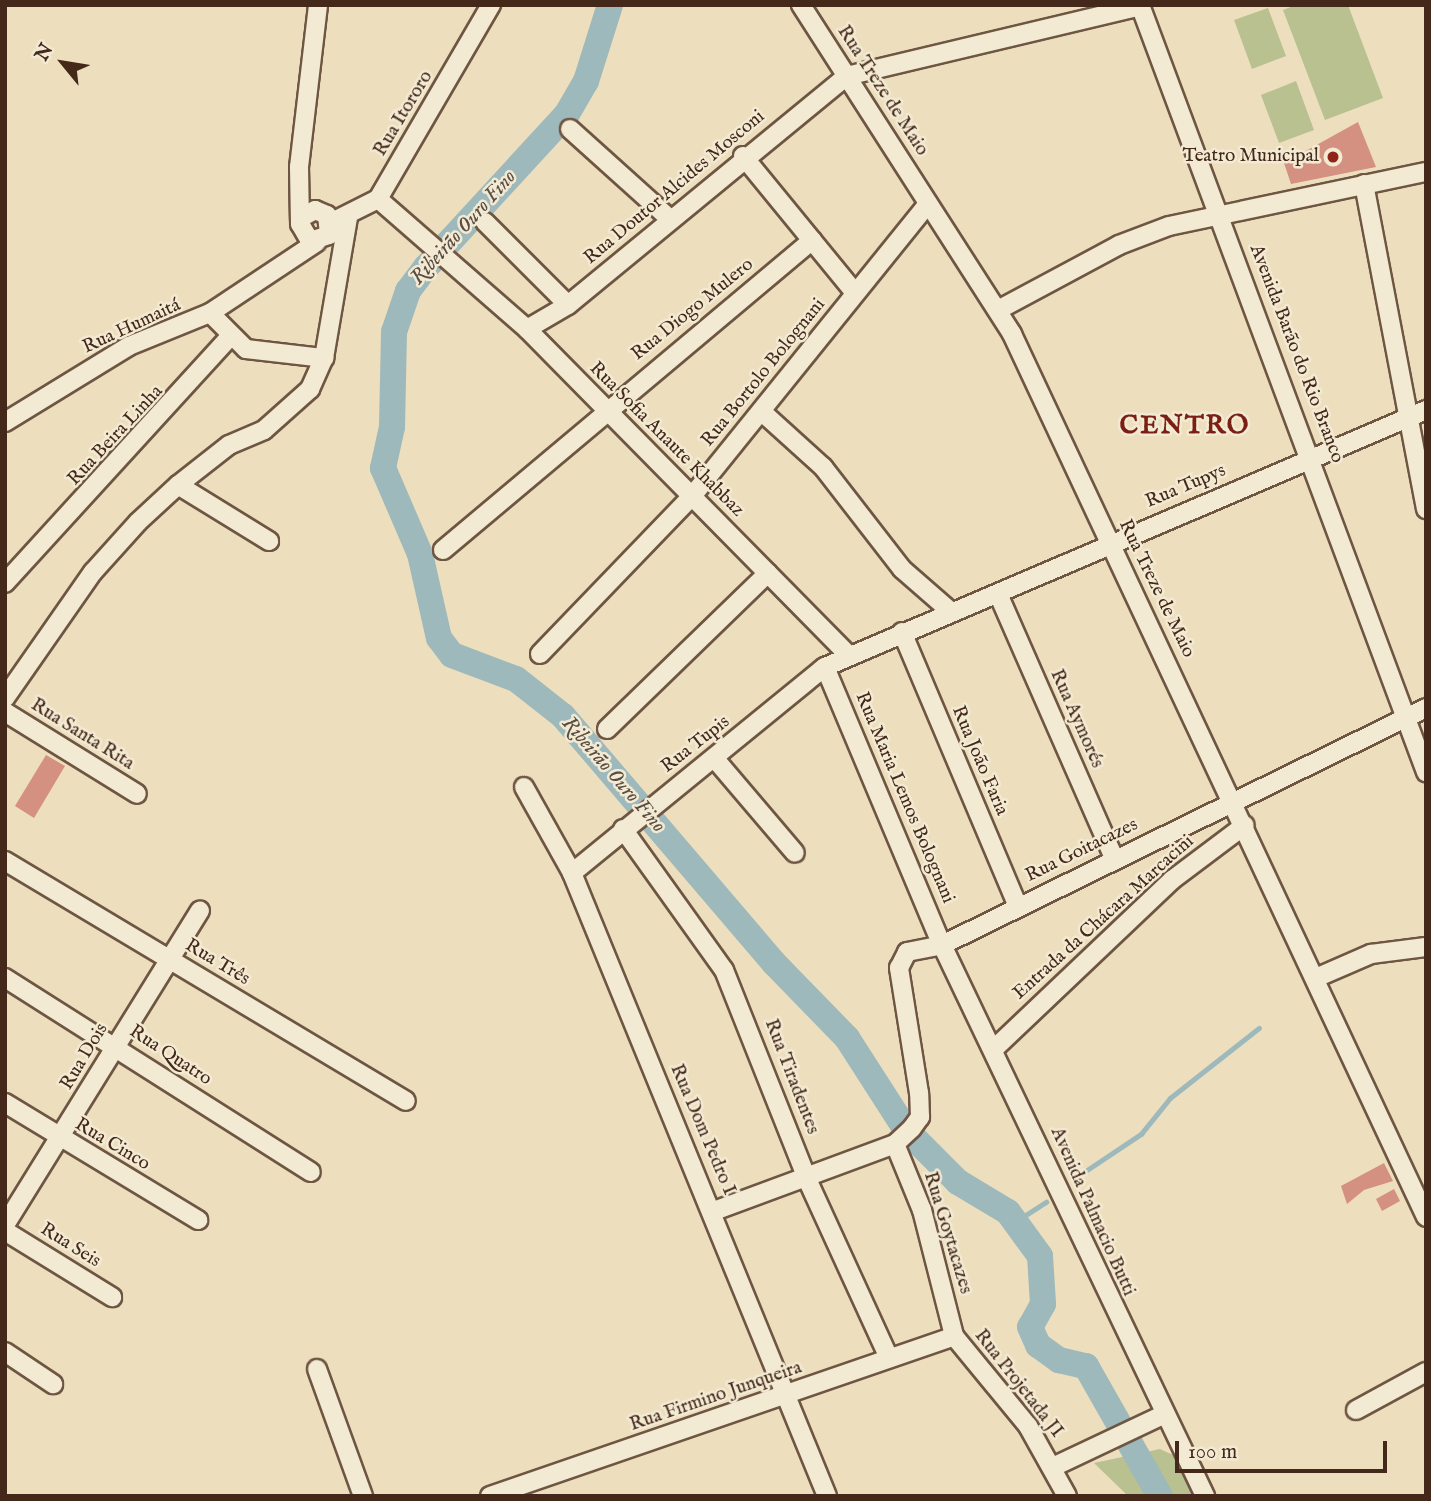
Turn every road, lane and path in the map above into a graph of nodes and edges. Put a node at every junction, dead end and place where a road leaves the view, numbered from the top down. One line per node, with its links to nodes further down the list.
1 (318, 5): 15 (street)
2 (491, 5): 10 (street, Rua Itororo)
3 (801, 5): 5 (street, Rua Treze de Maio)
4 (1140, 6): 5 (street); 12 (street, Avenida Barão do Rio Branco)
5 (848, 76): 7 (street, Rua Doutor Alcides Mosconi); 11 (street, Rua Treze de Maio)
6 (570, 129): 13 (street)
7 (743, 156): 13 (street, Rua Doutor Alcides Mosconi); 17 (street)
8 (1426, 172): 9 (street)
9 (1364, 184): 12 (street); 29 (street)
10 (379, 199): 14 (street); 24 (street, Rua Sofia Anaute Khabbaz)
11 (928, 204): 20 (street, Rua Bortolo Bolognani); 22 (street, Rua Treze de Maio)
12 (1221, 212): 22 (street); 31 (street, Avenida Barão do Rio Branco)
13 (669, 218): 21 (street, Rua Doutor Alcides Mosconi)
14 (340, 219): 15 (street); 18 (street, Rua Humaitá); 26 (street)
15 (301, 220): 18 (street); 19 (street, Rua Humaitá)
16 (485, 222): 21 (street)
17 (812, 240): 20 (street); 27 (street, Rua Diogo Mulero)
18 (317, 242): 19 (street, Rua Humaitá)
19 (276, 270): 23 (street, Rua Humaitá)
20 (855, 293): 28 (street, Rua Bortolo Bolognani)
21 (568, 305): 24 (street, Rua Doutor Alcides Mosconi)
22 (999, 310): 36 (street, Rua Treze de Maio)
23 (210, 313): 25 (street); 30 (street, Rua Humaitá)
24 (527, 329): 27 (street, Rua Sofia Anaute Khabbaz)
25 (230, 337): 26 (street); 39 (street, Rua Beira Linha)
26 (324, 358): 32 (street)
27 (606, 408): 33 (street, Rua Sofia Anaute Khabbaz); 37 (street, Rua Diogo Mulero)
28 (761, 411): 33 (street, Rua Bortolo Bolognani); 41 (street)
29 (1417, 413): 31 (street, Rua Tupys); 34 (street)
30 (5, 422)
31 (1313, 457): 36 (street, Rua Tupys); 49 (street, Avenida Barão do Rio Branco)
32 (178, 485): 35 (street); 46 (street)
33 (693, 495): 38 (street, Rua Sofia Anaute Khabbaz); 43 (street, Rua Bortolo Bolognani)
34 (1426, 509)
35 (270, 541)
36 (1110, 543): 40 (street, Rua Tupys); 55 (street, Rua Treze de Maio)
37 (443, 550)
38 (768, 573): 44 (street, Rua Sofia Anaute Khabbaz); 50 (street)
39 (5, 583)
40 (999, 596): 41 (street, Rua Tupys); 59 (street, Rua Aymorés)
41 (949, 610): 42 (street, Rua Tupys)
42 (902, 632): 44 (street, Rua Tupys); 62 (street, Rua João Faria)
43 (540, 654)
44 (849, 656): 45 (street, Rua Tupis)
45 (825, 667): 51 (street, Rua Tupis); 64 (street, Rua Maria Lemos Bolognani)
46 (5, 698)
47 (1426, 708): 49 (street, Rua Goitacazes)
48 (5, 712): 54 (street, Rua Santa Rita)
49 (1407, 719): 52 (street, Avenida Barão do Rio Branco); 55 (street, Rua Goitacazes)
50 (607, 729)
51 (715, 759): 56 (street, Rua Tupis); 58 (street)
52 (1426, 772)
53 (524, 787): 61 (street, Rua Dom Pedro I)
54 (137, 794)
55 (1233, 800): 57 (street, Rua Treze de Maio); 59 (street, Rua Goitacazes)
56 (628, 825): 61 (street, Rua Tupis); 76 (street, Rua Tiradentes)
57 (1245, 825): 67 (street, Rua Treze de Maio); 70 (street, Entrada da Chácara Marcacini)
58 (795, 853)
59 (1114, 858): 62 (street, Rua Goitacazes)
60 (5, 861): 66 (street, Rua Três)
61 (572, 873): 77 (street, Rua Dom Pedro I)
62 (1018, 906): 64 (street, Rua Goitacazes)
63 (200, 910): 66 (street, Rua Dois)
64 (942, 945): 70 (street, Avenida Palmacio Butti); 74 (street, Rua Goitacazes)
65 (1426, 947): 67 (street)
66 (170, 959): 69 (street, Rua Dois); 71 (street, Rua Três)
67 (1318, 977): 78 (street, Rua Treze de Maio)
68 (5, 978): 69 (street, Rua Quatro)
69 (116, 1046): 73 (street, Rua Dois); 75 (street, Rua Quatro)
70 (995, 1048): 91 (street, Avenida Palmacio Butti)
71 (406, 1101)
72 (5, 1103): 73 (street, Rua Cinco)
73 (60, 1139): 79 (street, Rua Cinco); 80 (street, Rua Dois)
74 (900, 1140): 76 (street); 83 (street, Rua Goytacazes)
75 (311, 1172)
76 (807, 1179): 77 (street); 85 (street, Rua Tiradentes)
77 (714, 1211): 89 (street, Rua Dom Pedro I)
78 (1426, 1217)
79 (198, 1220)
80 (5, 1225)
81 (5, 1231): 82 (street, Rua Seis)
82 (112, 1297)
83 (954, 1336): 85 (street, Rua Firmino Junqueira); 92 (street, Rua Projetada JI)
84 (5, 1352): 88 (street)
85 (889, 1358): 89 (street, Rua Firmino Junqueira)
86 (317, 1369): 93 (street)
87 (1426, 1372): 90 (street)
88 (53, 1384)
89 (787, 1396): 94 (street, Rua Firmino Junqueira); 95 (street, Rua Dom Pedro I)
90 (1356, 1410)
91 (1165, 1414): 92 (street); 97 (street, Avenida Palmacio Butti)
92 (1055, 1466): 96 (street, Rua Projetada JI)
93 (363, 1496)
94 (490, 1496)
95 (827, 1496)
96 (1067, 1496)
97 (1205, 1496)

